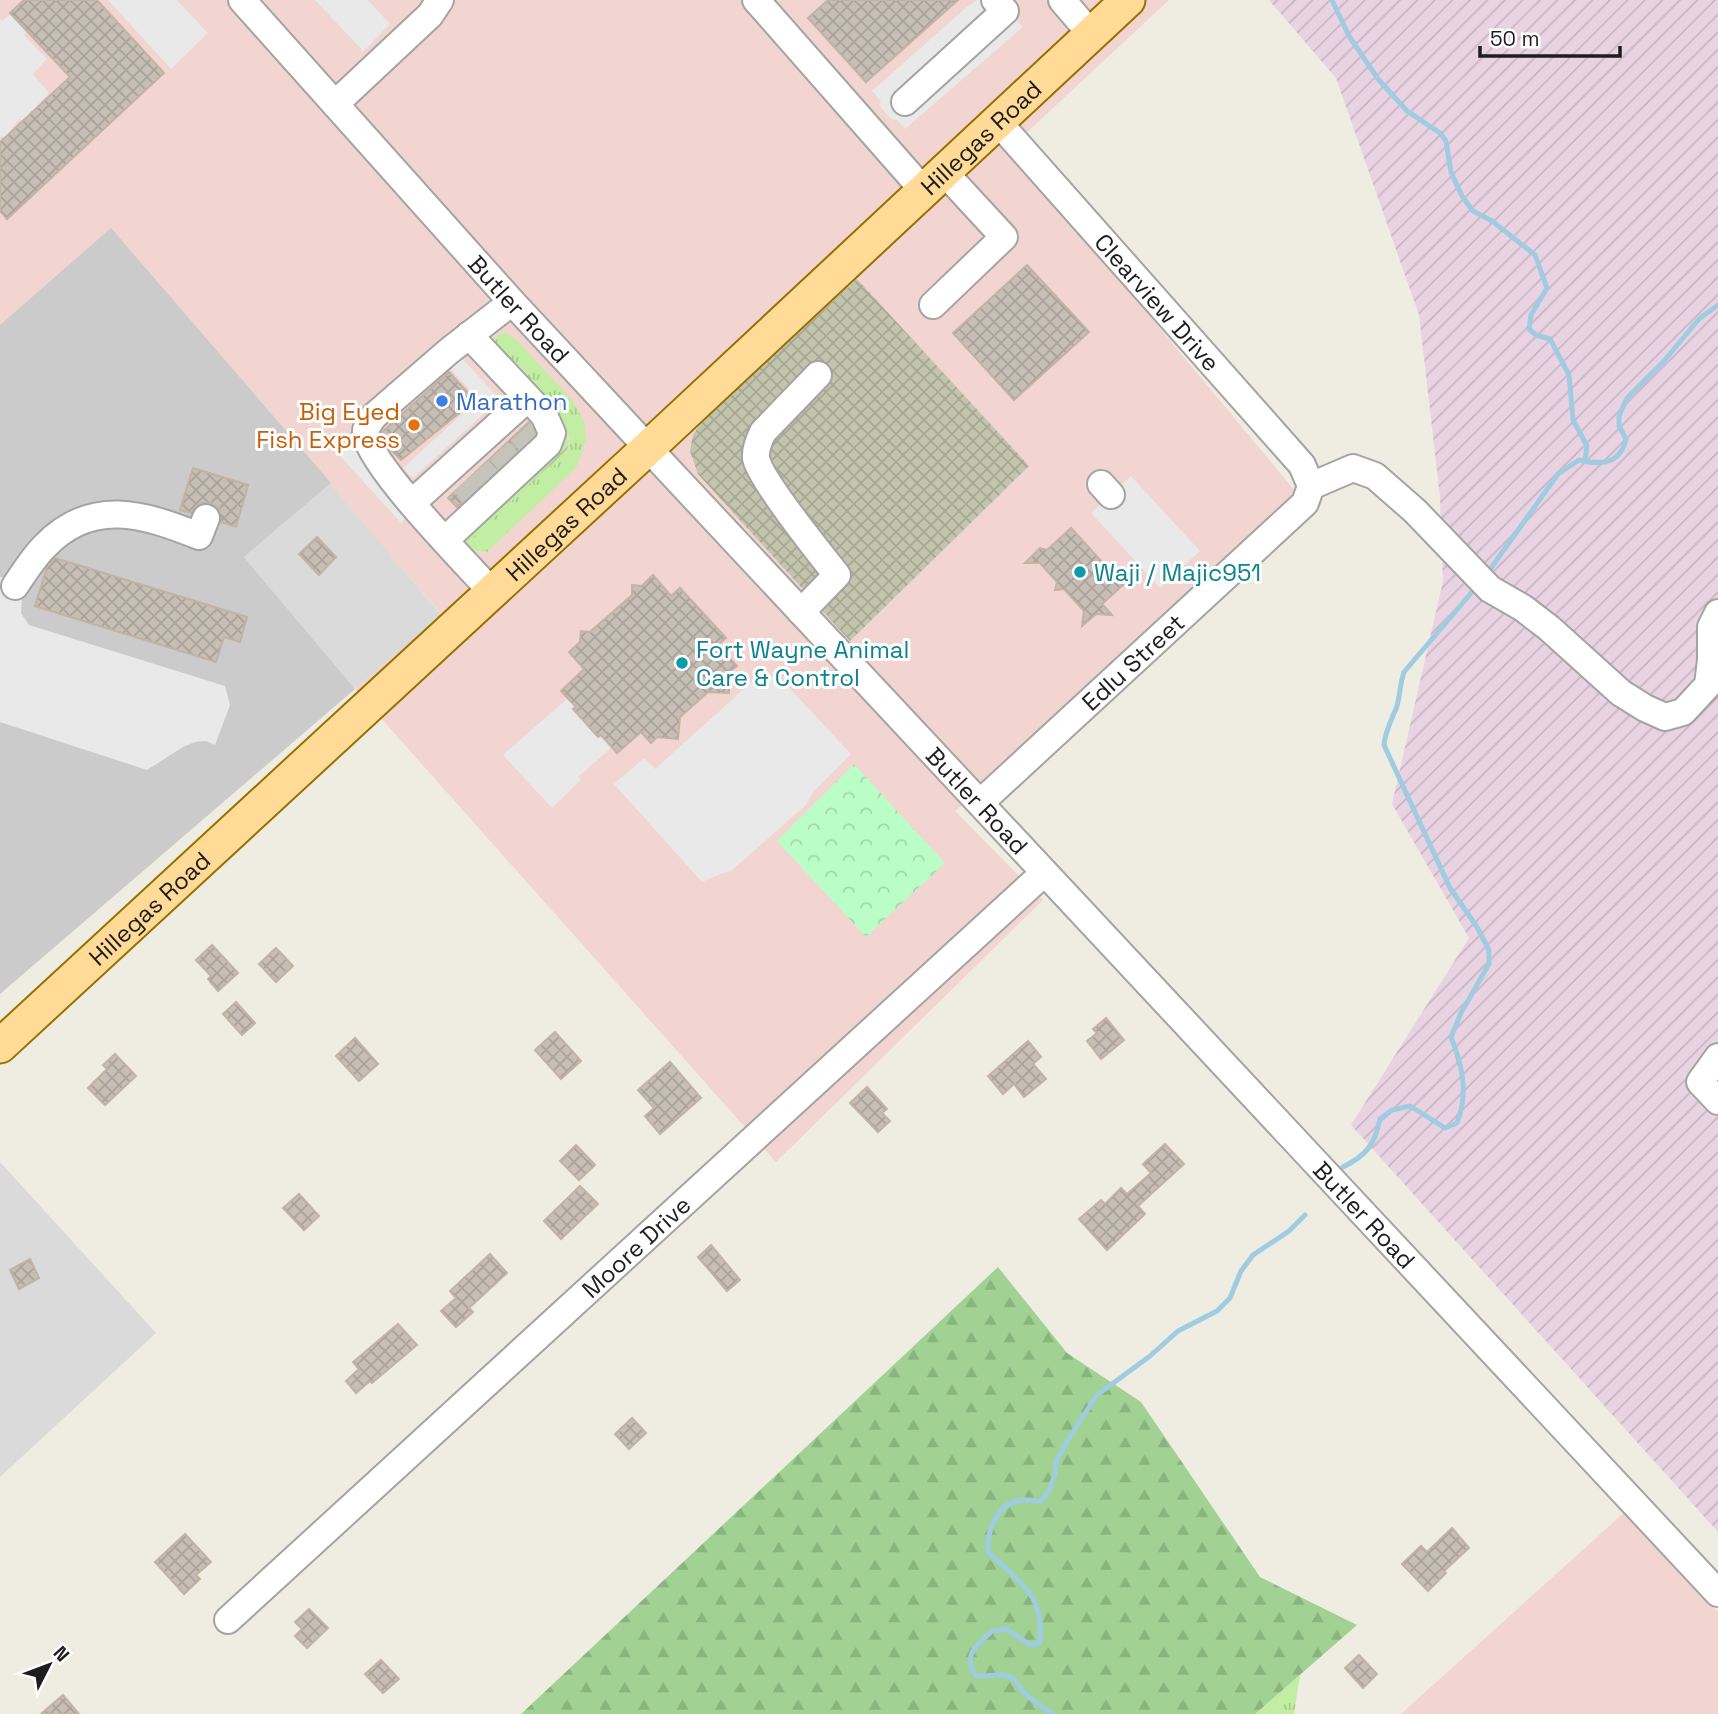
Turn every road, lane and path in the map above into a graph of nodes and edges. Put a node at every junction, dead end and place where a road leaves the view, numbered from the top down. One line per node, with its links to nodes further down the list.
1 (243, 0): 9 (street, Butler Road)
2 (440, 0): 9 (street)
3 (756, 0): 11 (street)
4 (995, 0): 8 (street)
5 (1062, 0): 7 (street)
6 (1128, 0): 7 (main road, Hillegas Road)
7 (1091, 34): 10 (main road, Hillegas Road)
8 (905, 102)
9 (335, 104): 12 (street, Butler Road)
10 (997, 121): 11 (main road, Hillegas Road); 21 (street, Clearview Drive)
11 (934, 182): 13 (street); 18 (main road, Hillegas Road)
12 (512, 302): 14 (street); 18 (street, Butler Road)
13 (933, 305)
14 (469, 335): 16 (street); 22 (street)
15 (818, 375): 27 (street)
16 (528, 398): 17 (street); 17 (street)
17 (525, 437): 19 (street); 19 (street)
18 (648, 448): 26 (main road, Hillegas Road); 27 (street, Butler Road)
19 (504, 456): 20 (street); 20 (street)
20 (476, 481): 22 (street); 24 (street)
21 (1311, 486): 28 (street); 29 (street, Edlu Street)
22 (413, 502): 24 (street)
23 (206, 518): 25 (street)
24 (445, 540): 26 (street)
25 (15, 586)
26 (492, 592): 31 (main road, Hillegas Road)
27 (801, 612): 29 (street, Butler Road)
28 (1718, 613)
29 (980, 803): 30 (street, Butler Road)
30 (1044, 873): 34 (street, Butler Road); 35 (street, Moore Drive)
31 (0, 1046)
32 (1718, 1057): 33 (street)
33 (1718, 1101)
34 (1718, 1593)
35 (228, 1620)

